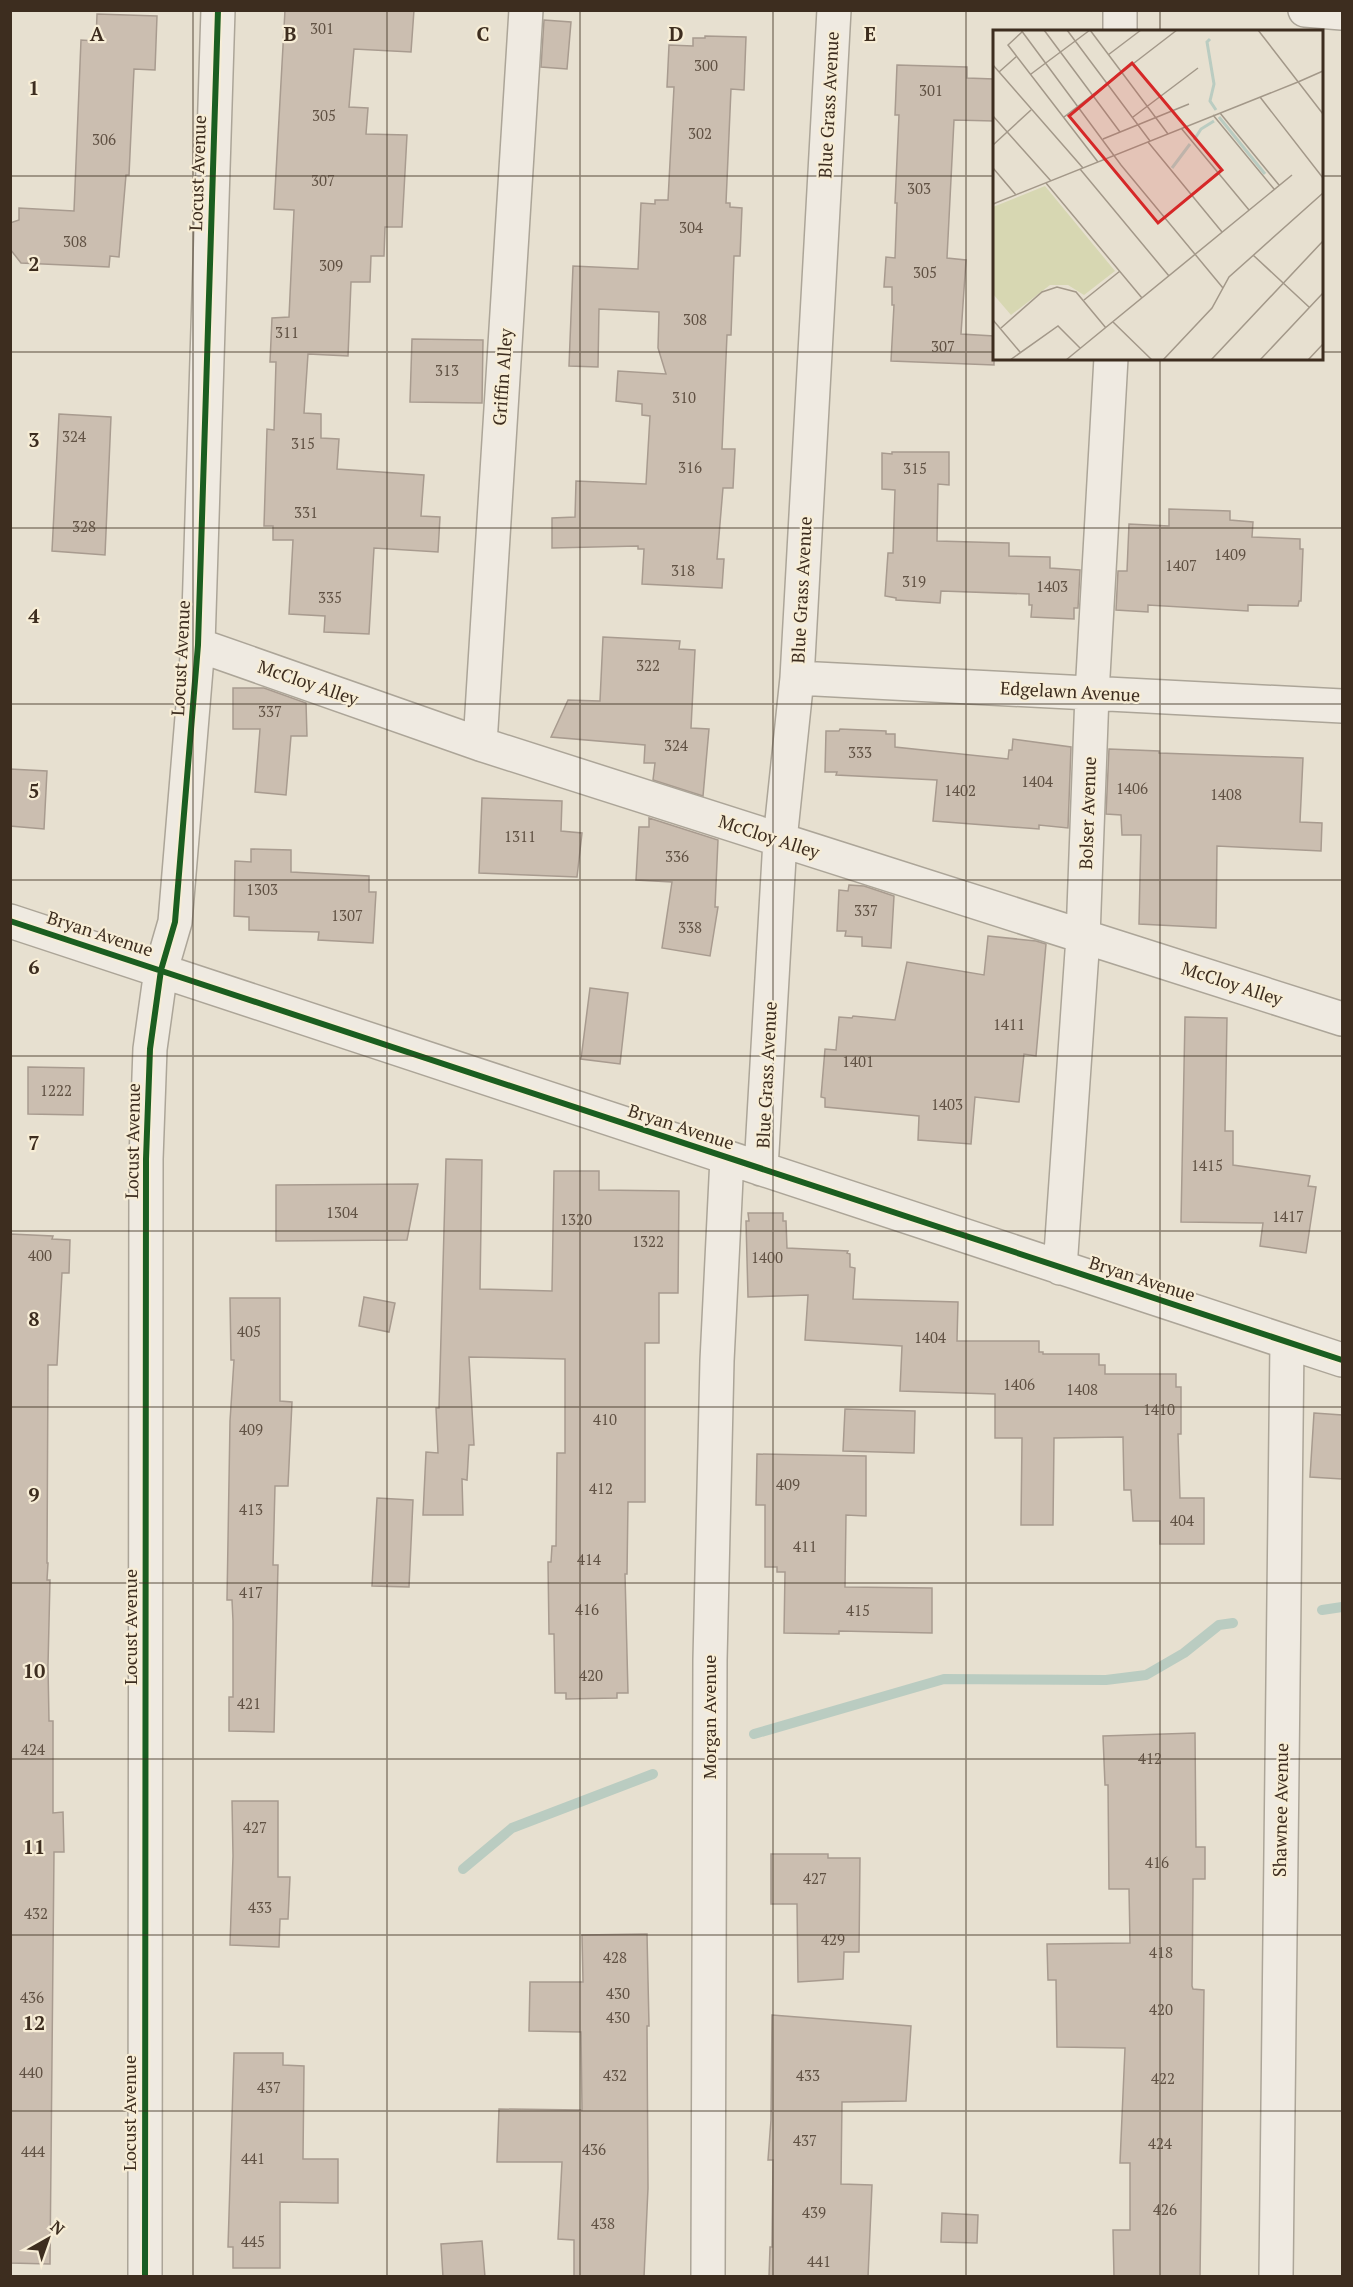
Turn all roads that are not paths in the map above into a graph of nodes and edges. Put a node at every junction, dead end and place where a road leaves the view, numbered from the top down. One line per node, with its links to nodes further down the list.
1 (218, 10): 9 (street, Locust Avenue)
2 (526, 10): 13 (street, Griffin Alley)
3 (834, 10): 10 (street, Blue Grass Avenue)
4 (1120, 10): 7 (street)
5 (1305, 10): 6 (street)
6 (1342, 13)
7 (1120, 30)
8 (1112, 360): 11 (street, Bolser Avenue)
9 (198, 645): 13 (street, McCloy Alley); 17 (street, Locust Avenue)
10 (797, 678): 11 (street, Edgelawn Avenue); 14 (street, Blue Grass Avenue)
11 (1092, 694): 12 (street, Edgelawn Avenue); 16 (street, Bolser Avenue)
12 (1342, 706)
13 (480, 744): 14 (street, McCloy Alley)
14 (780, 840): 16 (street, McCloy Alley); 20 (street, Blue Grass Avenue)
15 (10, 921): 17 (street, Bryan Avenue)
16 (1083, 937): 18 (street, McCloy Alley); 21 (street, Bolser Avenue)
17 (161, 970): 19 (street, Bryan Avenue); 24 (street, Locust Avenue)
18 (1342, 1019)
19 (727, 1158): 20 (street, Bryan Avenue); 25 (street, Morgan Avenue)
20 (761, 1169): 21 (street, Bryan Avenue)
21 (1060, 1268): 22 (street, Bryan Avenue)
22 (1287, 1343): 23 (street, Bryan Avenue); 26 (street, Shawnee Avenue)
23 (1342, 1360)
24 (145, 2277)
25 (708, 2277)
26 (1276, 2277)

